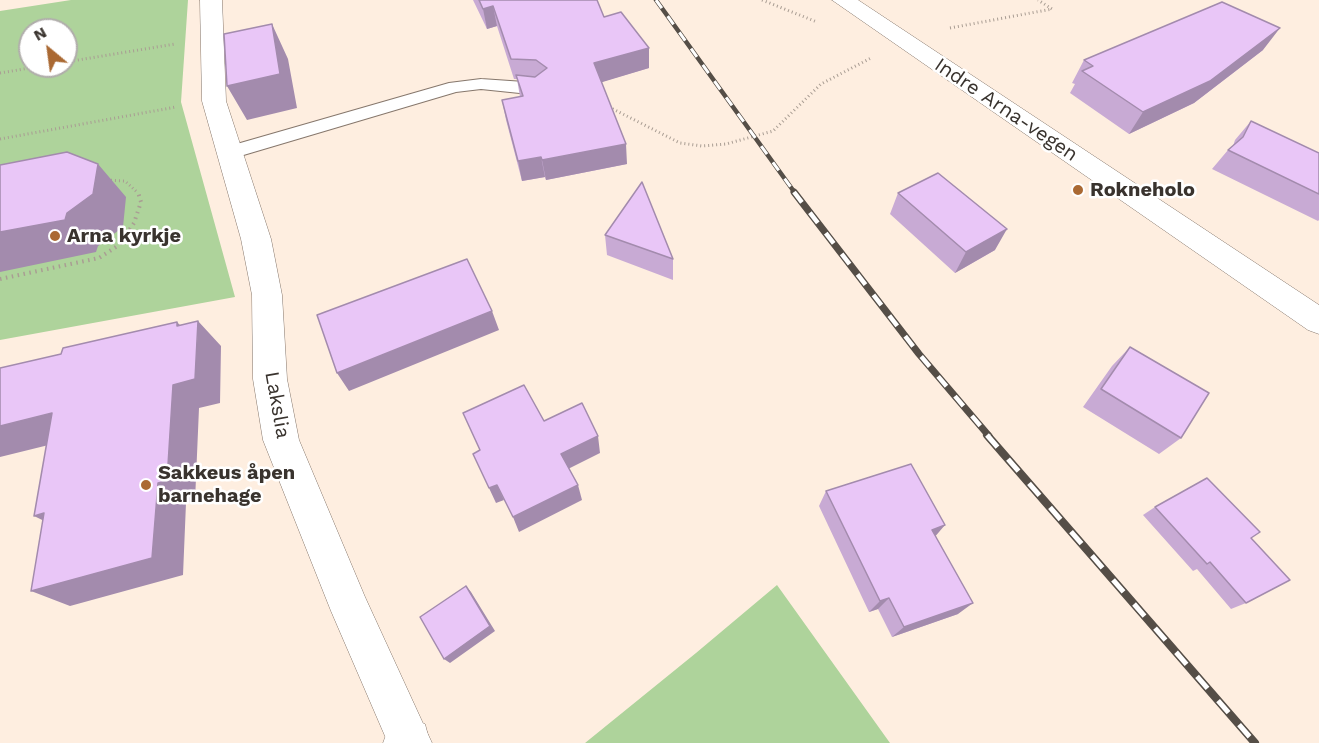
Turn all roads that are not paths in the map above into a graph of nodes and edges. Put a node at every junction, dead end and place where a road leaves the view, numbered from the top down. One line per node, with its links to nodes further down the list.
1 (211, 0): 4 (street, Lakslia)
2 (843, 0): 5 (street, Indre Arna-vegen)
3 (539, 89): 4 (lane)
4 (230, 153): 6 (street, Lakslia)
5 (1319, 321)
6 (408, 742)

